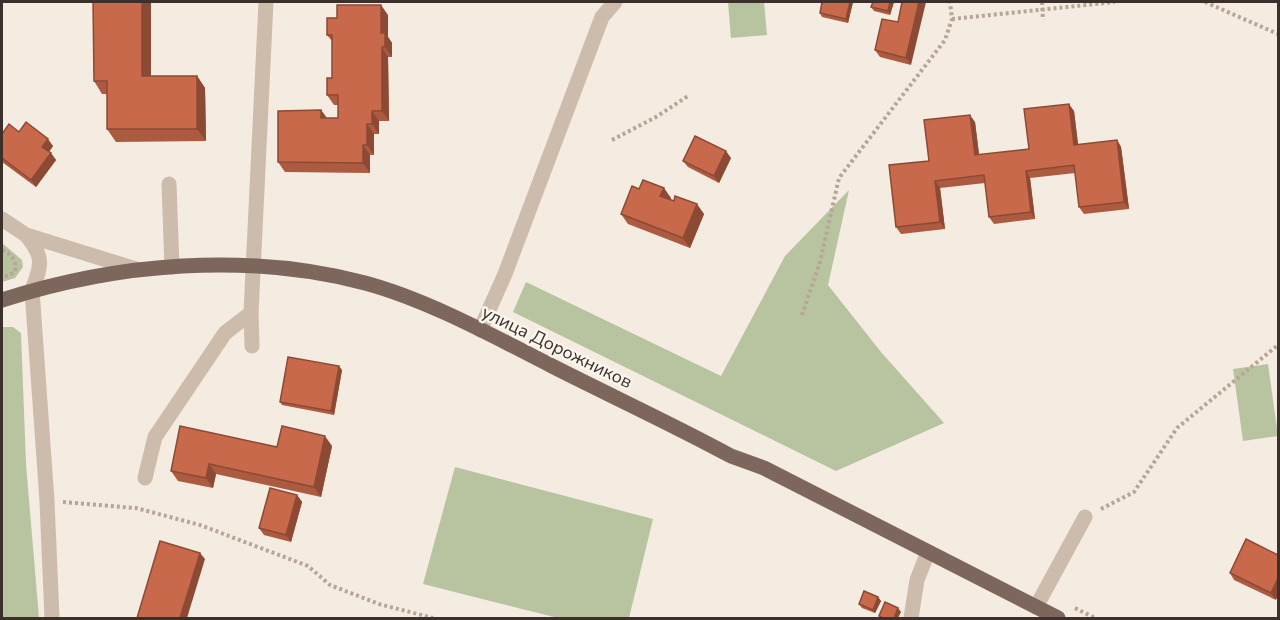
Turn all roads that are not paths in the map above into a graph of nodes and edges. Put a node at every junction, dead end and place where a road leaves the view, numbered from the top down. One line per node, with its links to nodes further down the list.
1 (266, 2): 7 (street)
2 (615, 2): 12 (street)
3 (170, 184): 6 (street)
4 (2, 219): 5 (street)
5 (26, 235): 8 (street); 9 (street)
6 (172, 267): 7 (main road, улица Дорожников); 8 (main road, улица Дорожников)
7 (254, 267): 11 (street); 12 (main road, улица Дорожников)
8 (136, 269): 9 (main road, улица Дорожников)
9 (32, 290): 10 (main road, улица Дорожников); 18 (street)
10 (2, 300)
11 (251, 313): 13 (street); 14 (street)
12 (480, 330): 16 (main road, улица Дорожников)
13 (252, 346)
14 (145, 478)
15 (1085, 517): 17 (street)
16 (928, 552): 17 (main road, улица Дорожников); 19 (street)
17 (1036, 607): 20 (main road, улица Дорожников)
18 (52, 618)
19 (911, 618)
20 (1058, 618)

